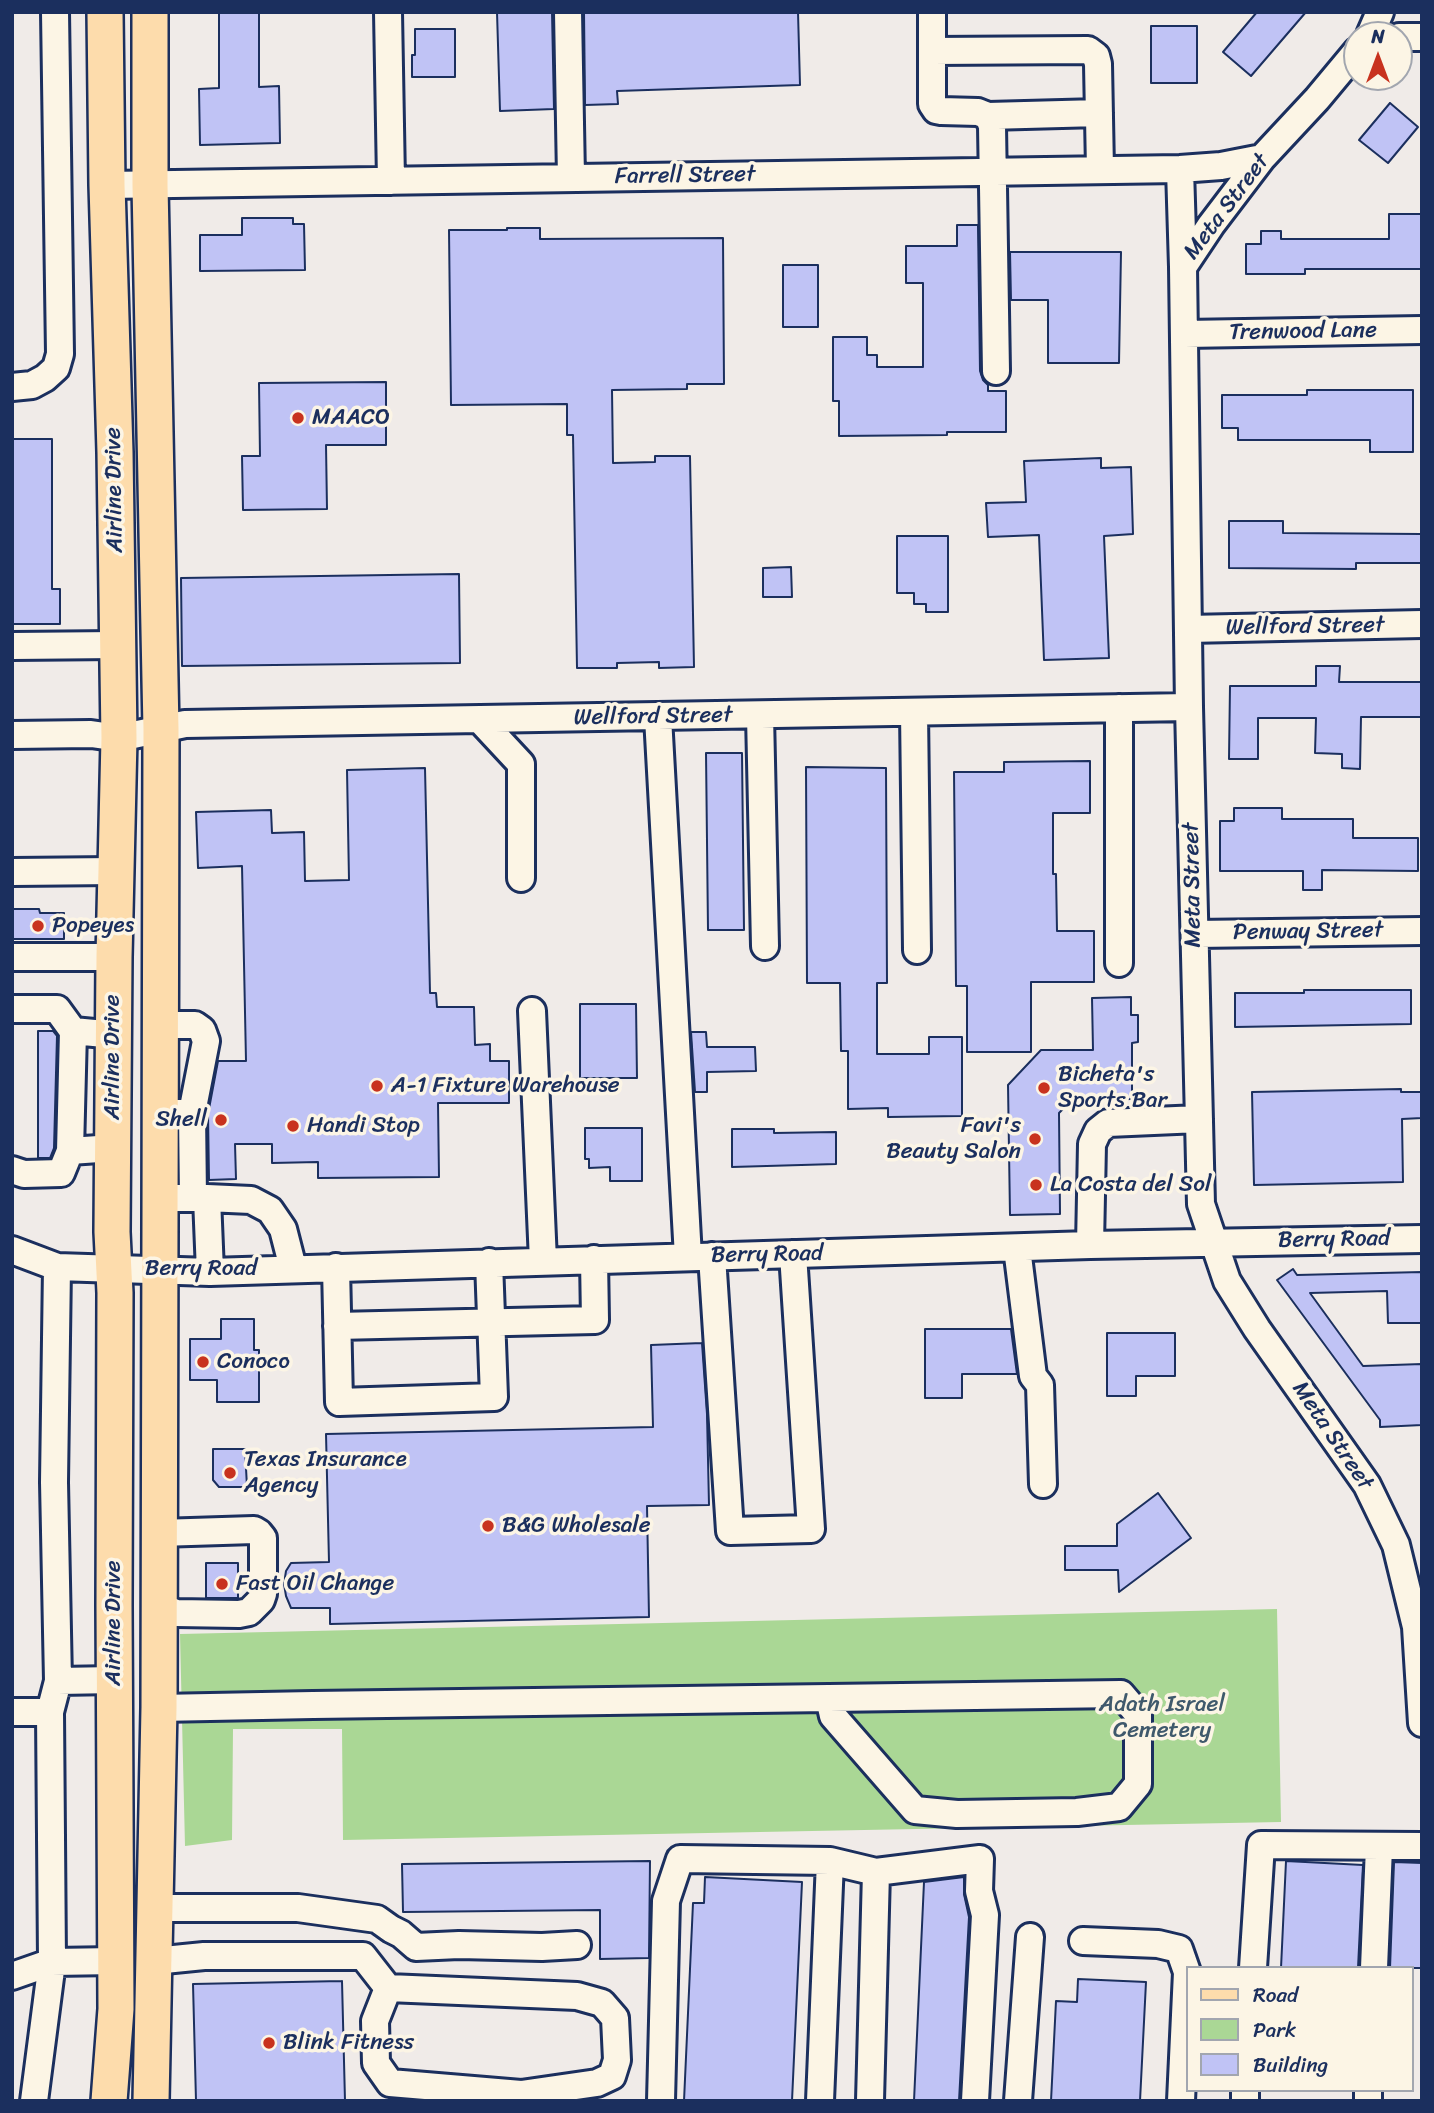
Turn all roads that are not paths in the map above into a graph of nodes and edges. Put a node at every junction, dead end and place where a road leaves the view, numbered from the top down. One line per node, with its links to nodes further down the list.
1 (55, 12): 23 (street)
2 (105, 12): 17 (main road, Airline Drive)
3 (150, 12): 18 (main road, Airline Drive)
4 (388, 12): 16 (street)
5 (568, 12): 15 (street)
6 (932, 12): 7 (street)
7 (932, 51): 9 (street); 10 (street)
8 (1343, 68): 11 (street, Meta Street)
9 (1099, 113): 10 (street); 13 (street)
10 (988, 116): 14 (street)
11 (1262, 158): 12 (street, Farrell Street); 19 (street, Meta Street)
12 (1180, 169): 13 (street, Farrell Street); 19 (street)
13 (1100, 170): 14 (street, Farrell Street)
14 (993, 171): 15 (street, Farrell Street); 22 (street)
15 (571, 178): 16 (street, Farrell Street)
16 (391, 181): 18 (street, Farrell Street)
17 (107, 185): 18 (street, Farrell Street); 24 (main road, Airline Drive)
18 (150, 185): 25 (main road, Airline Drive)
19 (1183, 267): 21 (street, Meta Street)
20 (1422, 330): 21 (street, Trenwood Lane)
21 (1185, 334): 27 (street, Meta Street)
22 (996, 371)
23 (12, 387)
24 (115, 452): 25 (main road); 28 (main road, Airline Drive)
25 (155, 453): 36 (main road, Airline Drive)
26 (1422, 624): 27 (street, Wellford Street)
27 (1188, 629): 30 (street, Meta Street)
28 (116, 645): 29 (street); 38 (main road, Airline Drive)
29 (12, 646)
30 (1189, 707): 31 (street, Wellford Street); 43 (street, Meta Street)
31 (1119, 708): 32 (street, Wellford Street); 48 (street)
32 (914, 712): 33 (street, Wellford Street); 45 (street)
33 (760, 715): 34 (street, Wellford Street); 44 (street)
34 (659, 717): 35 (street, Wellford Street); 66 (street)
35 (481, 720): 36 (street, Wellford Street); 41 (street)
36 (161, 729): 38 (street, Wellford Street); 51 (main road, Airline Drive)
37 (12, 735): 38 (street, Wellford Street)
38 (118, 737): 39 (main road, Airline Drive)
39 (115, 871): 40 (street); 47 (main road, Airline Drive)
40 (12, 872)
41 (521, 878)
42 (1422, 930): 43 (street, Penway Street)
43 (1195, 934): 55 (street, Meta Street)
44 (765, 946)
45 (917, 950)
46 (12, 957): 47 (street)
47 (114, 957): 53 (main road, Airline Drive)
48 (1119, 963)
49 (12, 1009): 52 (street)
50 (532, 1011): 68 (street)
51 (159, 1025): 54 (main road, Airline Drive); 54 (street)
52 (73, 1031): 53 (street); 57 (street)
53 (115, 1035): 56 (main road, Airline Drive)
54 (176, 1113): 59 (main road, Airline Drive)
55 (1199, 1119): 61 (street, Meta Street); 62 (street)
56 (113, 1148): 57 (street); 72 (main road, Airline Drive)
57 (70, 1150): 58 (street)
58 (12, 1170)
59 (187, 1198): 73 (street); 74 (main road, Airline Drive); 75 (street)
60 (1422, 1239): 61 (street, Berry Road)
61 (1214, 1242): 62 (street, Berry Road); 82 (street, Meta Street)
62 (1090, 1245): 63 (street, Berry Road)
63 (1017, 1248): 65 (street, Berry Road); 78 (street)
64 (12, 1250): 71 (street, Berry Road)
65 (793, 1254): 66 (street, Berry Road); 66 (street)
66 (700, 1256): 67 (street, Berry Road)
67 (594, 1259): 68 (street, Berry Road); 76 (street)
68 (543, 1261): 69 (street, Berry Road)
69 (489, 1262): 70 (street, Berry Road); 76 (street)
70 (336, 1266): 73 (street, Berry Road); 77 (street)
71 (57, 1267): 72 (street, Berry Road); 84 (street)
72 (113, 1268): 74 (street, Berry Road); 80 (main road, Airline Drive)
73 (293, 1268): 75 (street, Berry Road)
74 (160, 1270): 75 (street, Berry Road); 79 (main road, Airline Drive)
75 (210, 1272)
76 (491, 1322): 77 (street); 77 (street)
77 (337, 1326)
78 (1043, 1483)
79 (159, 1533): 81 (main road, Airline Drive); 81 (street)
80 (114, 1605): 81 (main road); 83 (main road, Airline Drive)
81 (159, 1605): 86 (main road, Airline Drive)
82 (1419, 1626): 89 (street, Meta Street)
83 (115, 1680): 84 (street); 100 (main road, Airline Drive)
84 (58, 1681): 88 (street)
85 (829, 1698): 85 (street); 86 (street)
86 (159, 1708): 94 (main road, Airline Drive)
87 (12, 1712): 88 (street)
88 (50, 1712): 99 (street)
89 (1422, 1724)
90 (1422, 1846): 91 (street)
91 (1379, 1847): 101 (street); 102 (street)
92 (830, 1861): 93 (street); 111 (street); 112 (street)
93 (876, 1872): 113 (street); 114 (street)
94 (155, 1908): 97 (street); 98 (main road, Airline Drive)
95 (1030, 1937): 115 (street)
96 (1083, 1941): 103 (street)
97 (577, 1945)
98 (154, 1961): 100 (main road); 105 (street); 110 (main road, Airline Drive)
99 (52, 1962): 100 (street); 104 (street); 108 (street)
100 (116, 1962): 109 (main road, Airline Drive)
101 (1253, 1966)
102 (1374, 1966)
103 (1186, 1969)
104 (12, 1976)
105 (388, 1988): 107 (street); 107 (street)
106 (1186, 1994): 116 (street)
107 (521, 2097)
108 (34, 2101)
109 (109, 2101)
110 (151, 2101)
111 (661, 2101)
112 (820, 2101)
113 (870, 2101)
114 (975, 2101)
115 (1018, 2101)
116 (1181, 2101)

